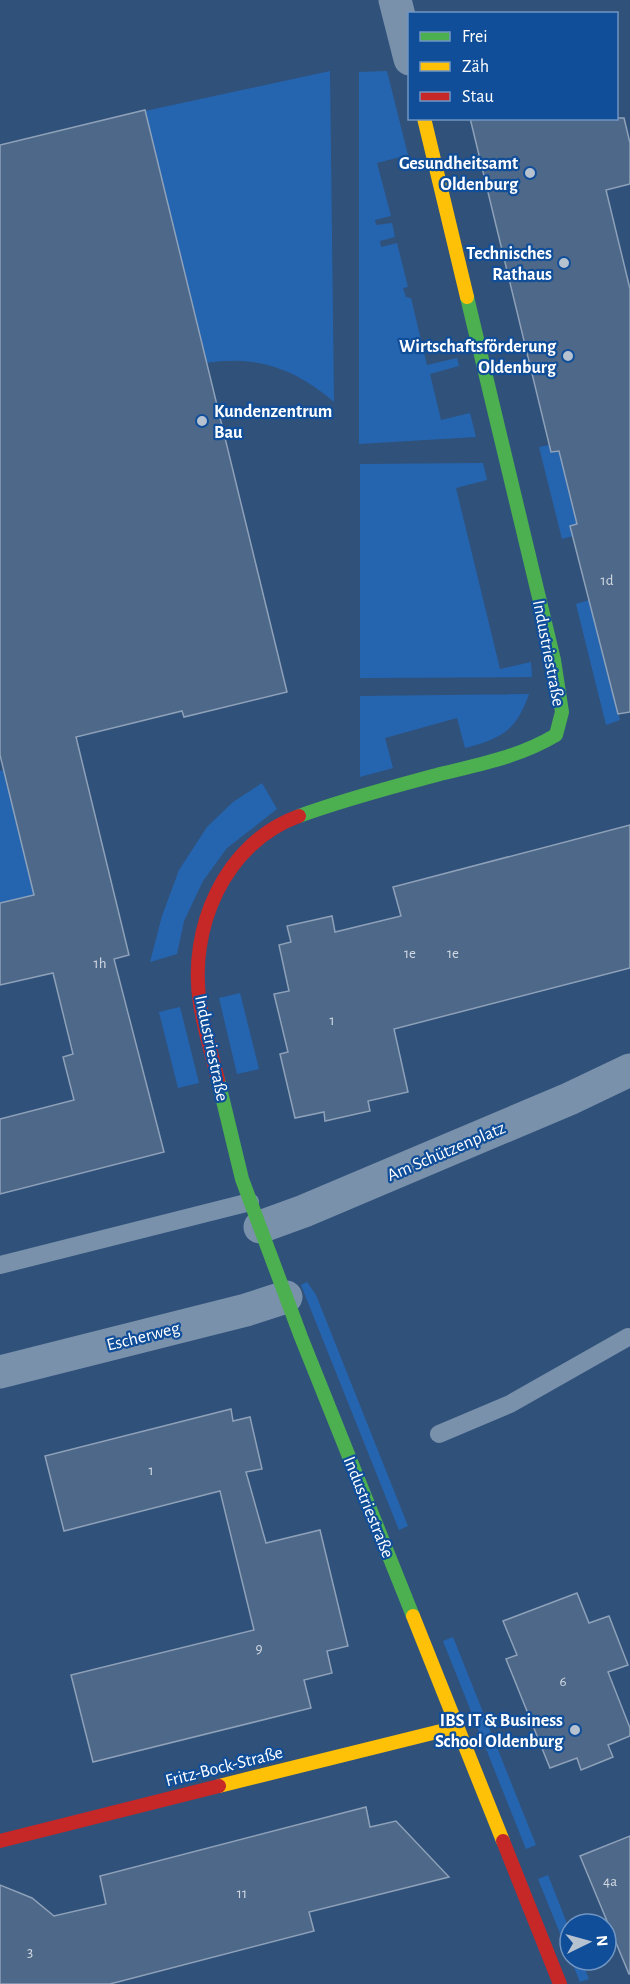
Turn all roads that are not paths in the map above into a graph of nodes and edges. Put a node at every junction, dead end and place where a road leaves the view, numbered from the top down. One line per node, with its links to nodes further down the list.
1 (395, 0): 2 (street)
2 (408, 51)
3 (424, 120): 5 (street, Industriestraße)
4 (630, 1070): 5 (street, Am Schützenplatz)
5 (255, 1214): 6 (lane); 7 (street, Industriestraße)
6 (0, 1265)
7 (286, 1297): 9 (street, Escherweg); 11 (street, Industriestraße)
8 (628, 1336): 10 (lane)
9 (0, 1372)
10 (439, 1434)
11 (457, 1727): 12 (street, Fritz-Bock-Straße); 13 (street, Industriestraße)
12 (0, 1841)
13 (560, 1984)

